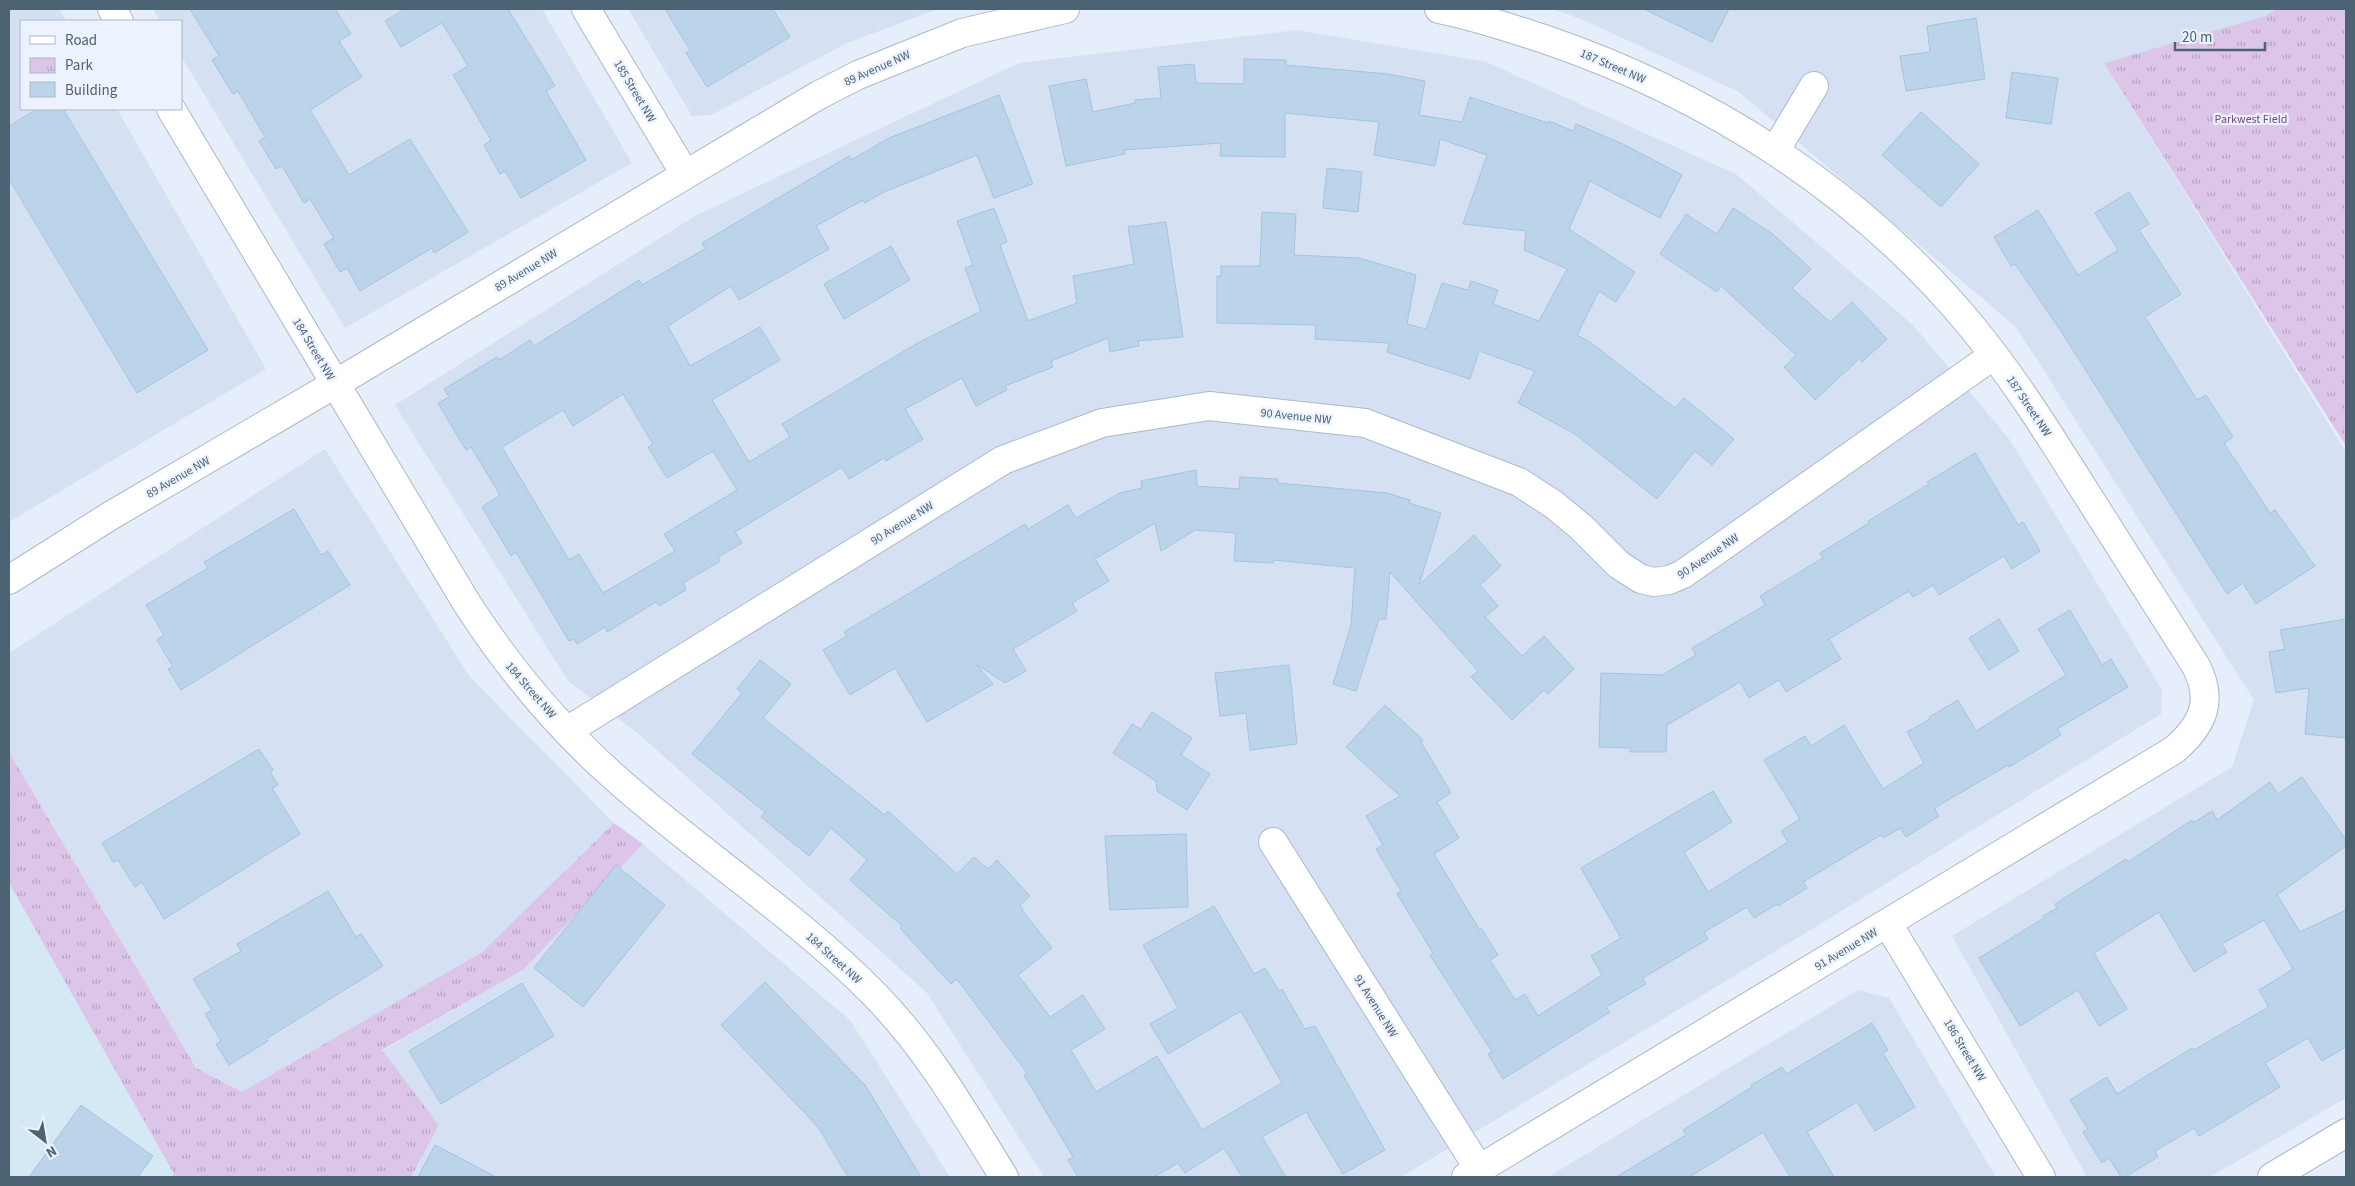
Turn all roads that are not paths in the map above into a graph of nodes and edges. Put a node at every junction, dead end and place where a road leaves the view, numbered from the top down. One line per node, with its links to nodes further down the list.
1 (112, 9): 6 (street)
2 (586, 9): 10 (street, 185 Street NW)
3 (1065, 9): 5 (street, 89 Avenue NW)
4 (1440, 9): 9 (street, 187 Street NW)
5 (1018, 14): 10 (street, 89 Avenue NW)
6 (118, 20)
7 (1814, 86): 9 (street)
8 (172, 110): 12 (street, 184 Street NW)
9 (1775, 152): 11 (street, 187 Street NW)
10 (685, 174): 12 (street, 89 Avenue NW)
11 (1994, 355): 14 (street, 187 Street NW); 15 (street, 90 Avenue NW)
12 (336, 384): 13 (street, 89 Avenue NW); 15 (street, 184 Street NW)
13 (9, 580)
14 (2202, 716): 17 (street, 91 Avenue NW)
15 (567, 730): 20 (street, 184 Street NW)
16 (1274, 842): 19 (street, 91 Avenue NW)
17 (1888, 924): 19 (street, 91 Avenue NW); 21 (street, 186 Street NW)
18 (2346, 1133): 22 (street)
19 (1473, 1173)
20 (1004, 1177)
21 (2041, 1177)
22 (2272, 1177)

